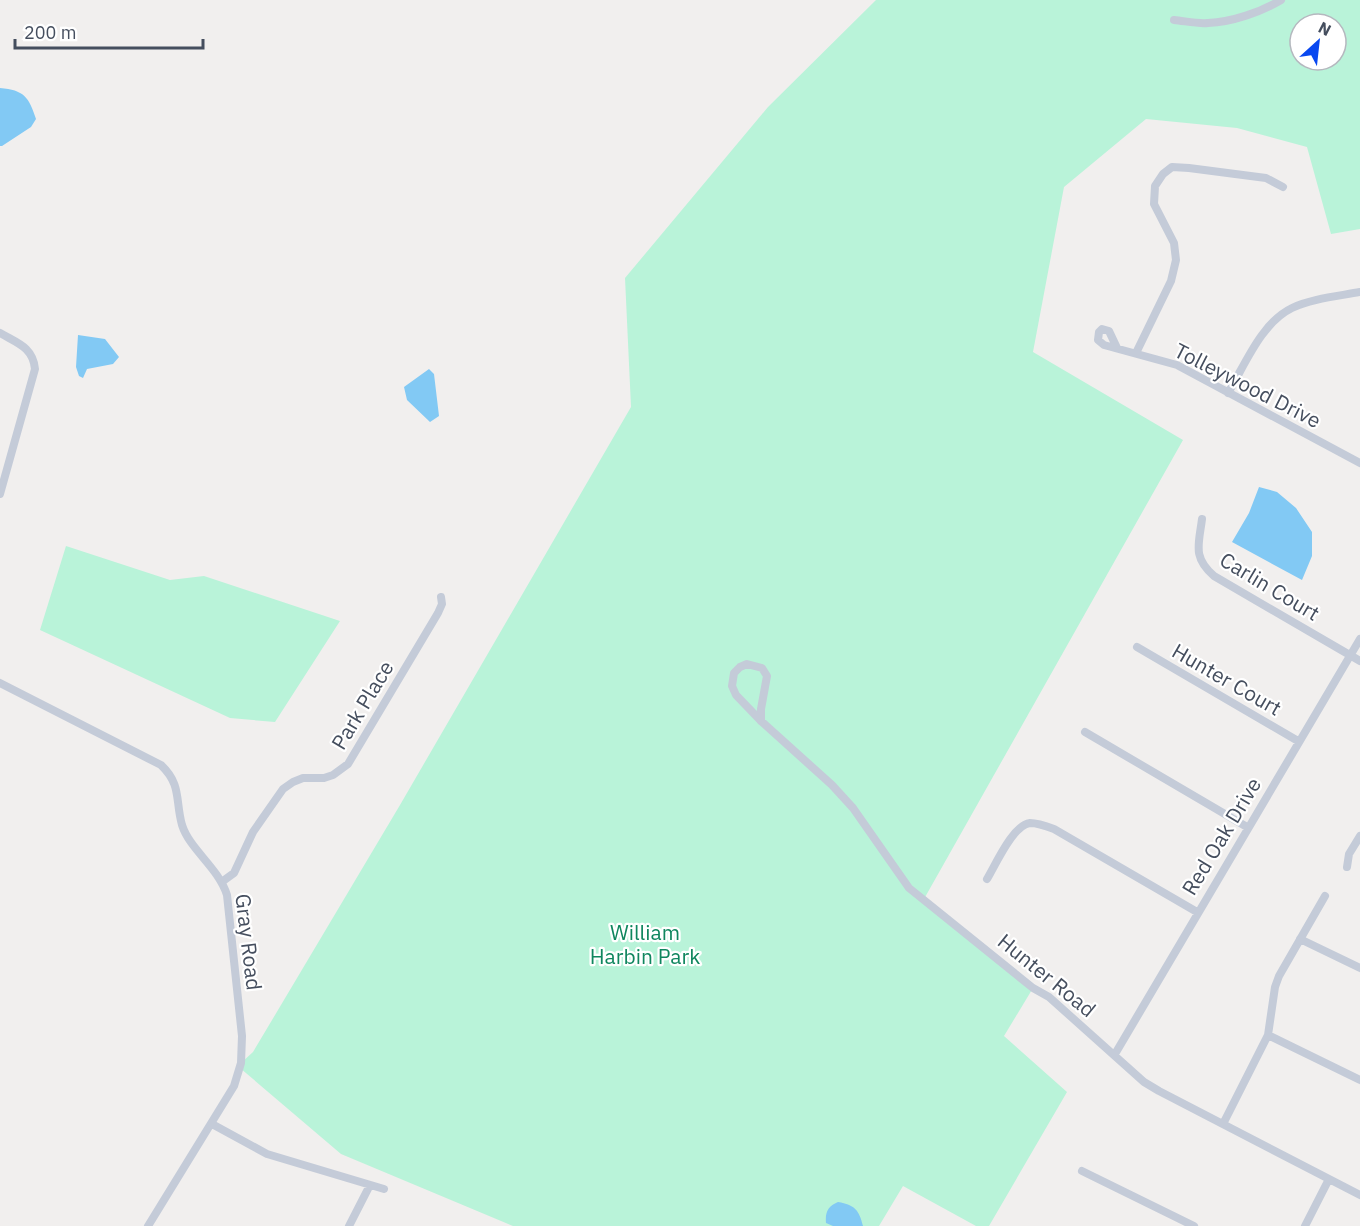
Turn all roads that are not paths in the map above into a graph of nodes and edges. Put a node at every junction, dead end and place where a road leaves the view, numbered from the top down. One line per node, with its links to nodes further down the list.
1 (1281, 0): 2 (street)
2 (1174, 20)
3 (1283, 187): 7 (street)
4 (1360, 292): 8 (street)
5 (0, 333): 10 (street)
6 (1117, 348): 7 (street, Tolleywood Drive)
7 (1136, 353): 8 (street, Tolleywood Drive)
8 (1228, 393): 9 (street, Tolleywood Drive)
9 (1360, 463)
10 (0, 494)
11 (1202, 519): 15 (street, Carlin Court)
12 (441, 597): 25 (street, Park Place)
13 (1360, 639): 15 (street, Red Oak Drive)
14 (1137, 647): 20 (street, Hunter Court)
15 (1350, 656): 16 (street, Carlin Court); 20 (street, Red Oak Drive)
16 (1360, 661)
17 (0, 683): 25 (street, Gray Road)
18 (762, 721): 18 (street, Hunter Road); 31 (street, Hunter Road)
19 (1085, 732): 21 (street)
20 (1298, 741): 21 (street, Red Oak Drive)
21 (1247, 826): 27 (street, Red Oak Drive)
22 (1360, 836): 23 (street)
23 (1347, 867)
24 (987, 879): 27 (street)
25 (223, 881): 33 (street, Gray Road)
26 (1325, 896): 28 (street)
27 (1197, 912): 31 (street, Red Oak Drive)
28 (1300, 939): 29 (street); 30 (street)
29 (1360, 968)
30 (1268, 1035): 32 (street); 34 (street)
31 (1115, 1054): 34 (street, Hunter Road)
32 (1360, 1080)
33 (212, 1124): 37 (street); 40 (street, Gray Road)
34 (1224, 1124): 36 (street, Hunter Road)
35 (1082, 1171): 42 (street)
36 (1329, 1179): 39 (street, Hunter Road); 43 (street)
37 (370, 1185): 38 (street); 41 (street)
38 (384, 1189)
39 (1360, 1195)
40 (148, 1226)
41 (349, 1226)
42 (1194, 1226)
43 (1305, 1226)

